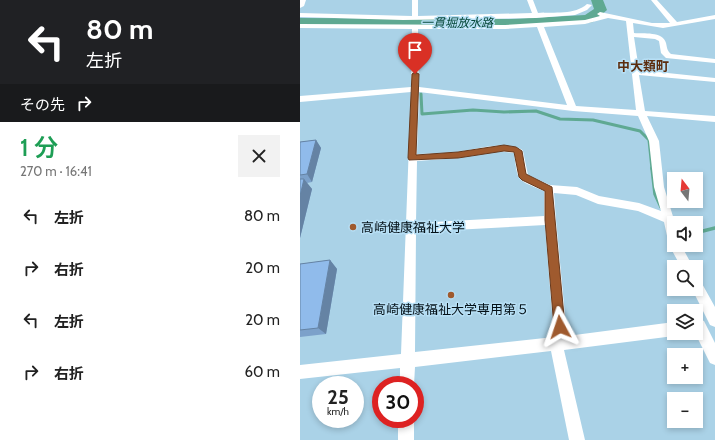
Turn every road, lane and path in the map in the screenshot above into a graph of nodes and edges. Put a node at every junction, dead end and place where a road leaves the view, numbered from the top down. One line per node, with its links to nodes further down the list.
1 (302, 0): 5 (street)
2 (416, 0): 10 (street)
3 (530, 0): 7 (street)
4 (654, 0): 12 (street)
5 (300, 6)
6 (300, 15): 10 (street)
7 (536, 16): 8 (street); 10 (street)
8 (604, 16): 11 (street); 13 (street)
9 (715, 17): 12 (street)
10 (415, 21): 13 (street); 14 (street); 19 (street)
11 (629, 21): 12 (street); 15 (street)
12 (675, 24)
13 (540, 25): 21 (street)
14 (300, 26)
15 (630, 35): 16 (street); 17 (street)
16 (715, 61)
17 (635, 72): 18 (street); 22 (street)
18 (715, 80)
19 (416, 90): 20 (street); 21 (street); 24 (street)
20 (300, 99)
21 (572, 108): 22 (street)
22 (641, 113): 23 (street); 26 (street)
23 (715, 119)
24 (412, 158): 25 (street); 29 (street)
25 (549, 189): 27 (street); 28 (street)
26 (669, 216)
27 (667, 218)
28 (550, 220): 29 (street); 36 (street)
29 (410, 228): 38 (street)
30 (702, 296): 31 (street)
31 (715, 320)
32 (715, 324): 33 (street)
33 (703, 325)
34 (667, 330): 36 (street)
35 (703, 337): 37 (street)
36 (559, 343): 38 (street); 43 (street)
37 (715, 358)
38 (408, 360): 39 (street); 40 (street)
39 (300, 372)
40 (407, 376)
41 (406, 428): 42 (street)
42 (406, 440)
43 (577, 440)

